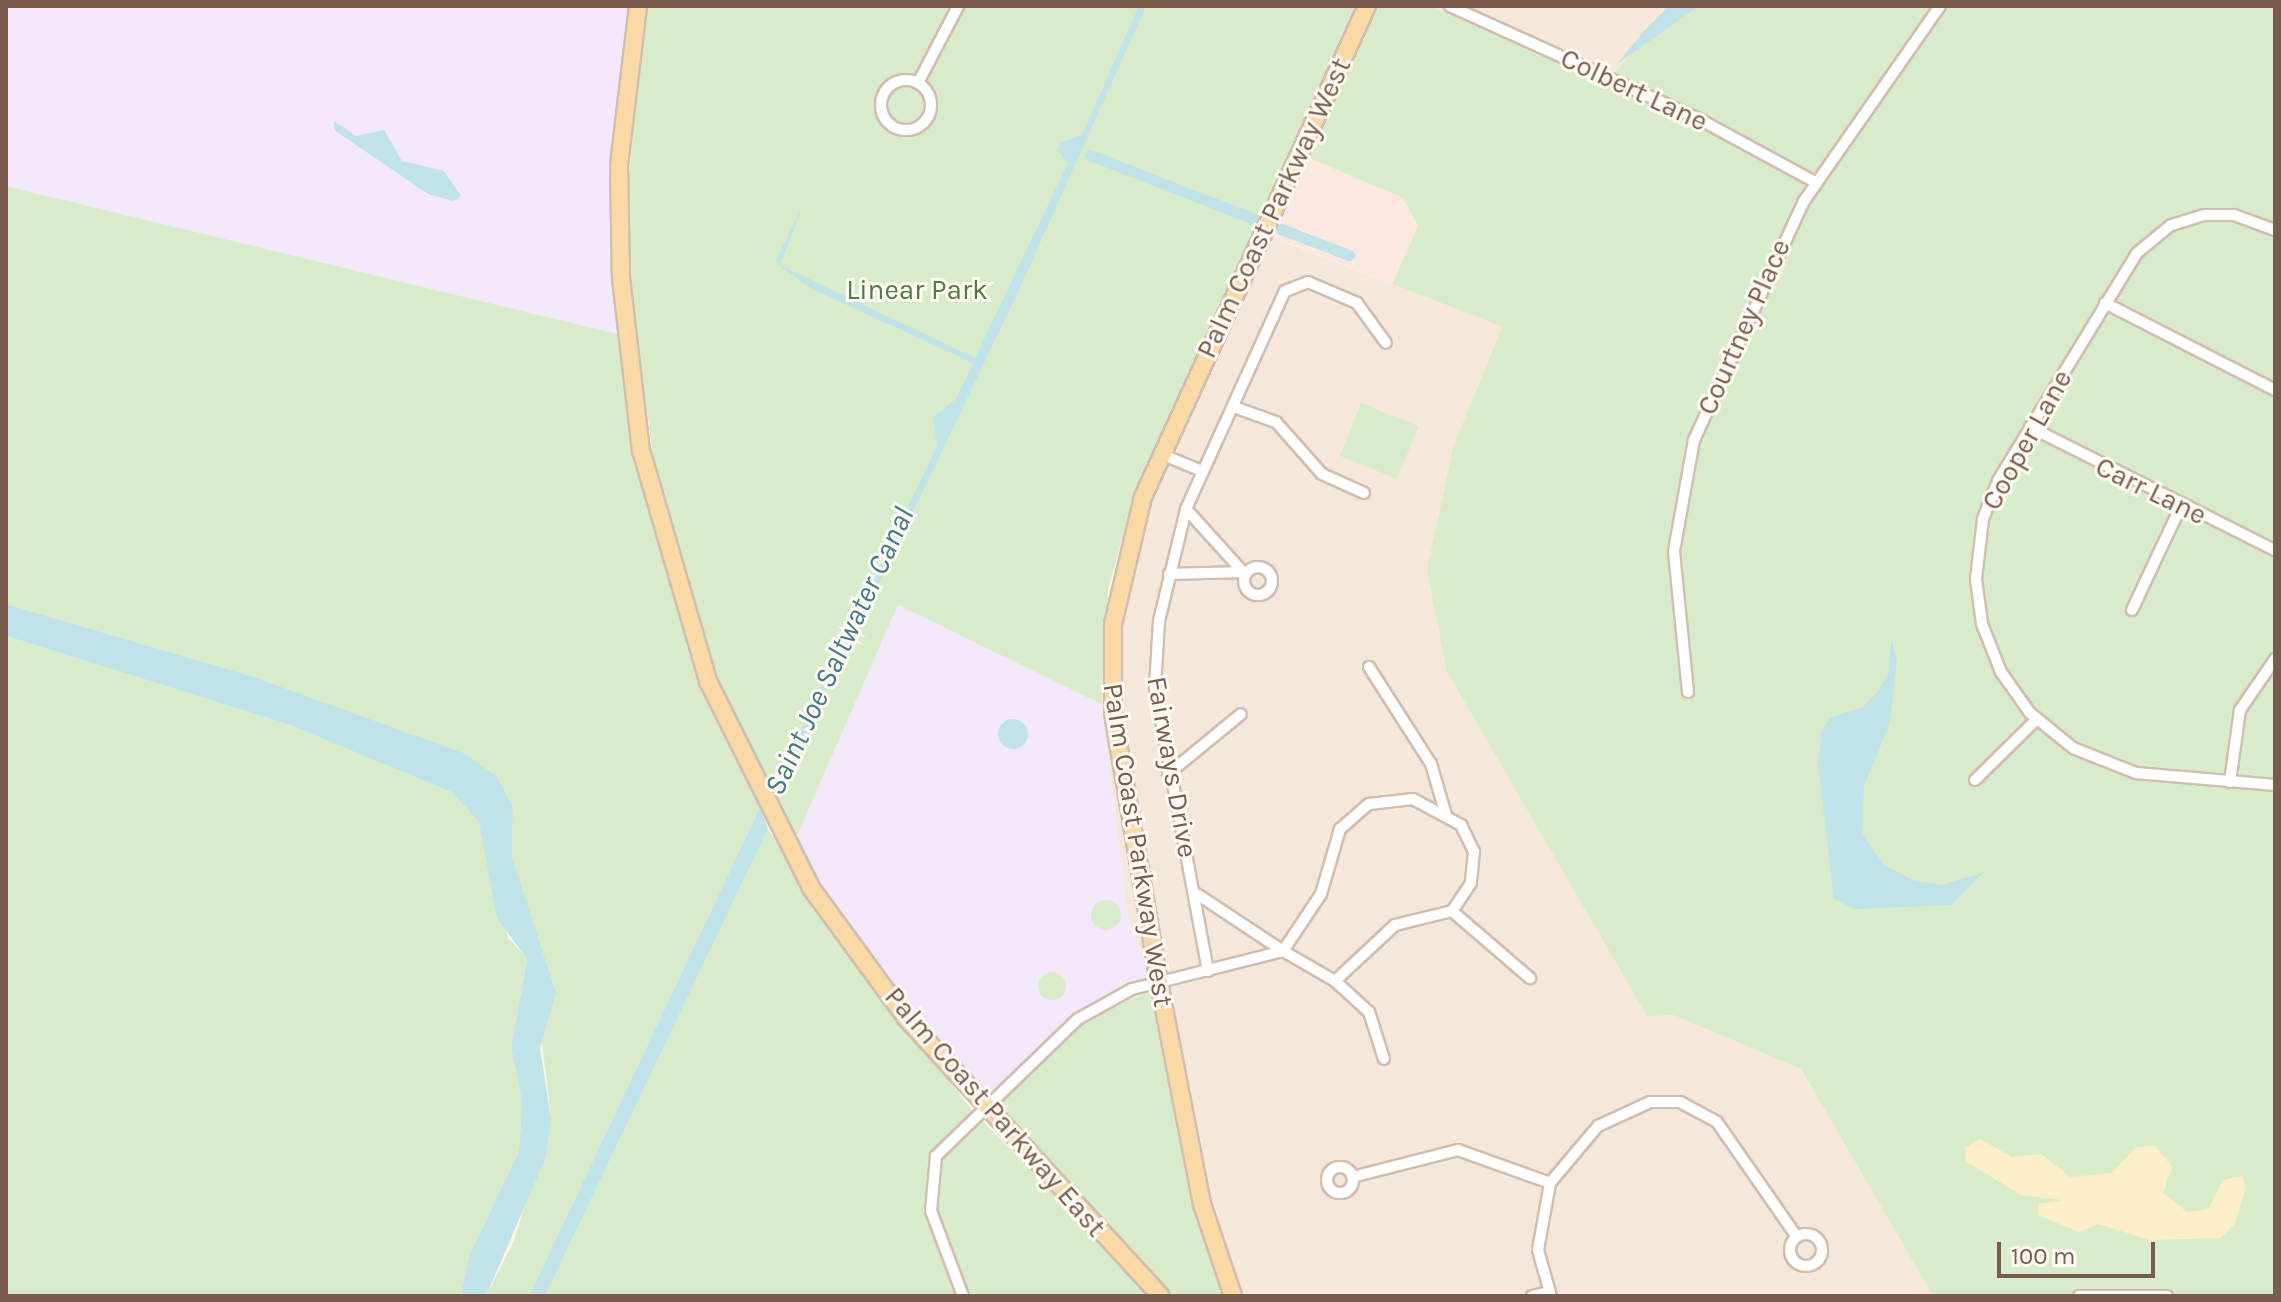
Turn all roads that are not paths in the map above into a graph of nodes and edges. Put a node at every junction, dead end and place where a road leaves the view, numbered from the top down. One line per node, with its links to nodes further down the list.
1 (638, 6): 40 (main road, Palm Coast Parkway East)
2 (958, 6): 6 (street)
3 (1367, 6): 14 (main road, Palm Coast Parkway West)
4 (1450, 6): 7 (street, Colbert Lane)
5 (1940, 6): 7 (street, Courtney Place)
6 (918, 83): 6 (street)
7 (1815, 182): 24 (street, Courtney Place)
8 (2275, 230): 9 (street, Cooper Lane)
9 (2105, 303): 11 (street); 13 (street, Cooper Lane)
10 (1386, 343): 12 (street, Fairways Drive)
11 (2275, 390)
12 (1234, 407): 15 (street, Fairways Drive); 16 (street)
13 (2030, 427): 17 (street, Carr Lane); 26 (street, Cooper Lane)
14 (1161, 454): 15 (street); 38 (main road, Palm Coast Parkway West)
15 (1202, 471): 18 (street, Fairways Drive)
16 (1364, 493)
17 (2181, 506): 19 (street, Carr Lane); 21 (street)
18 (1186, 509): 20 (street, Fairways Drive); 20 (street)
19 (2275, 550)
20 (1169, 574): 27 (street, Fairways Drive)
21 (2132, 610)
22 (2275, 659): 29 (street)
23 (1369, 667): 31 (street)
24 (1688, 692)
25 (1241, 714): 27 (street)
26 (2037, 719): 28 (street); 29 (street, Cooper Lane)
27 (1168, 774): 32 (street, Fairways Drive)
28 (1975, 780)
29 (2230, 782): 30 (street, Cooper Lane)
30 (2275, 785)
31 (1446, 815): 33 (street); 34 (street)
32 (1197, 894): 34 (street); 35 (street, Fairways Drive)
33 (1452, 911): 36 (street); 37 (street)
34 (1283, 951): 35 (street); 37 (street)
35 (1208, 971): 38 (street)
36 (1530, 978)
37 (1335, 981): 39 (street)
38 (1159, 982): 40 (street); 47 (main road, Palm Coast Parkway West)
39 (1384, 1059)
40 (984, 1108): 45 (street); 46 (main road, Palm Coast Parkway East)
41 (1352, 1177): 42 (street)
42 (1550, 1183): 43 (street); 44 (street)
43 (1797, 1237)
44 (1550, 1294): 48 (street)
45 (963, 1296)
46 (1161, 1296)
47 (1233, 1296)
48 (1532, 1296)
49 (2079, 1296): 50 (street)
50 (2167, 1296)

